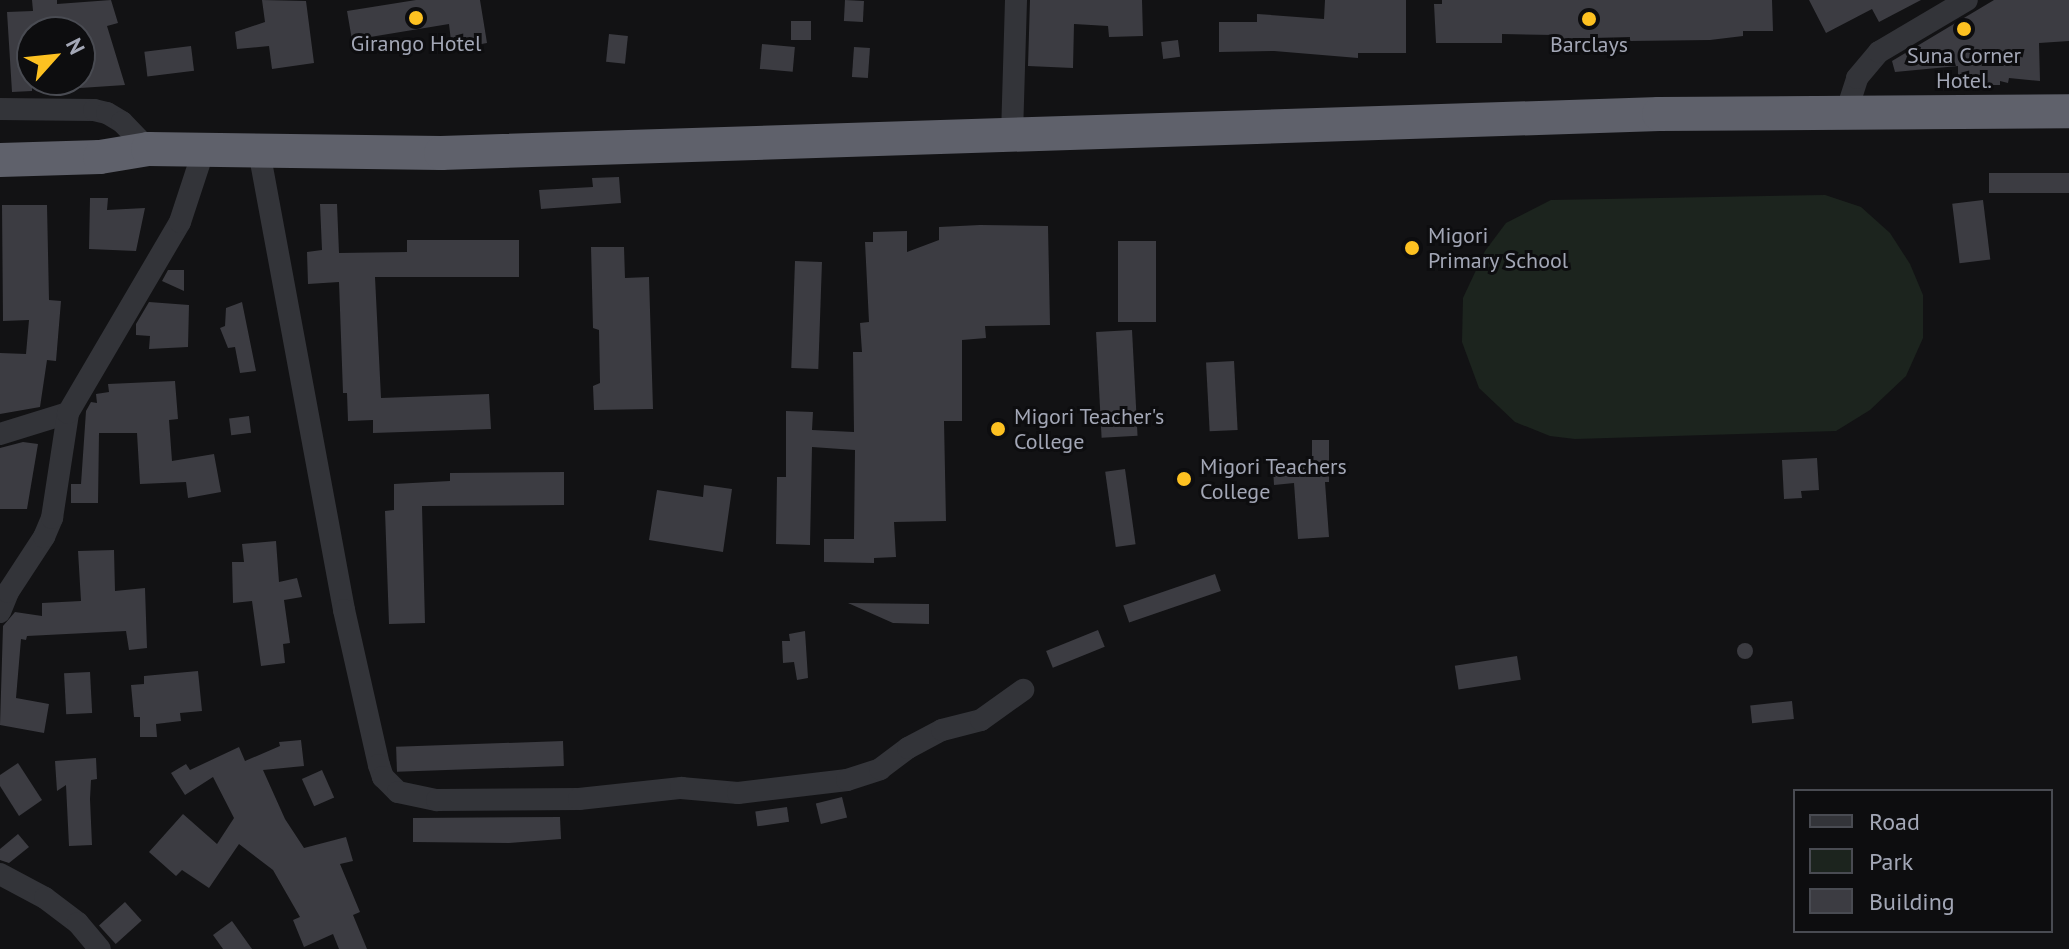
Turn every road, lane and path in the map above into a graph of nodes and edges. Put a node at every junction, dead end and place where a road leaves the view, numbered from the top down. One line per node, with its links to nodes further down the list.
1 (1016, 0): 6 (street)
2 (1967, 0): 5 (street)
3 (0, 109): 7 (street)
4 (2069, 111): 5 (highway)
5 (1845, 116): 6 (highway)
6 (1012, 135): 8 (highway)
7 (148, 149): 9 (highway); 10 (highway)
8 (259, 151): 9 (highway); 14 (street)
9 (203, 152): 11 (street)
10 (0, 160)
11 (68, 413): 12 (street); 13 (street)
12 (0, 434)
13 (0, 612)
14 (1023, 690)
15 (0, 874): 16 (street)
16 (100, 949)

